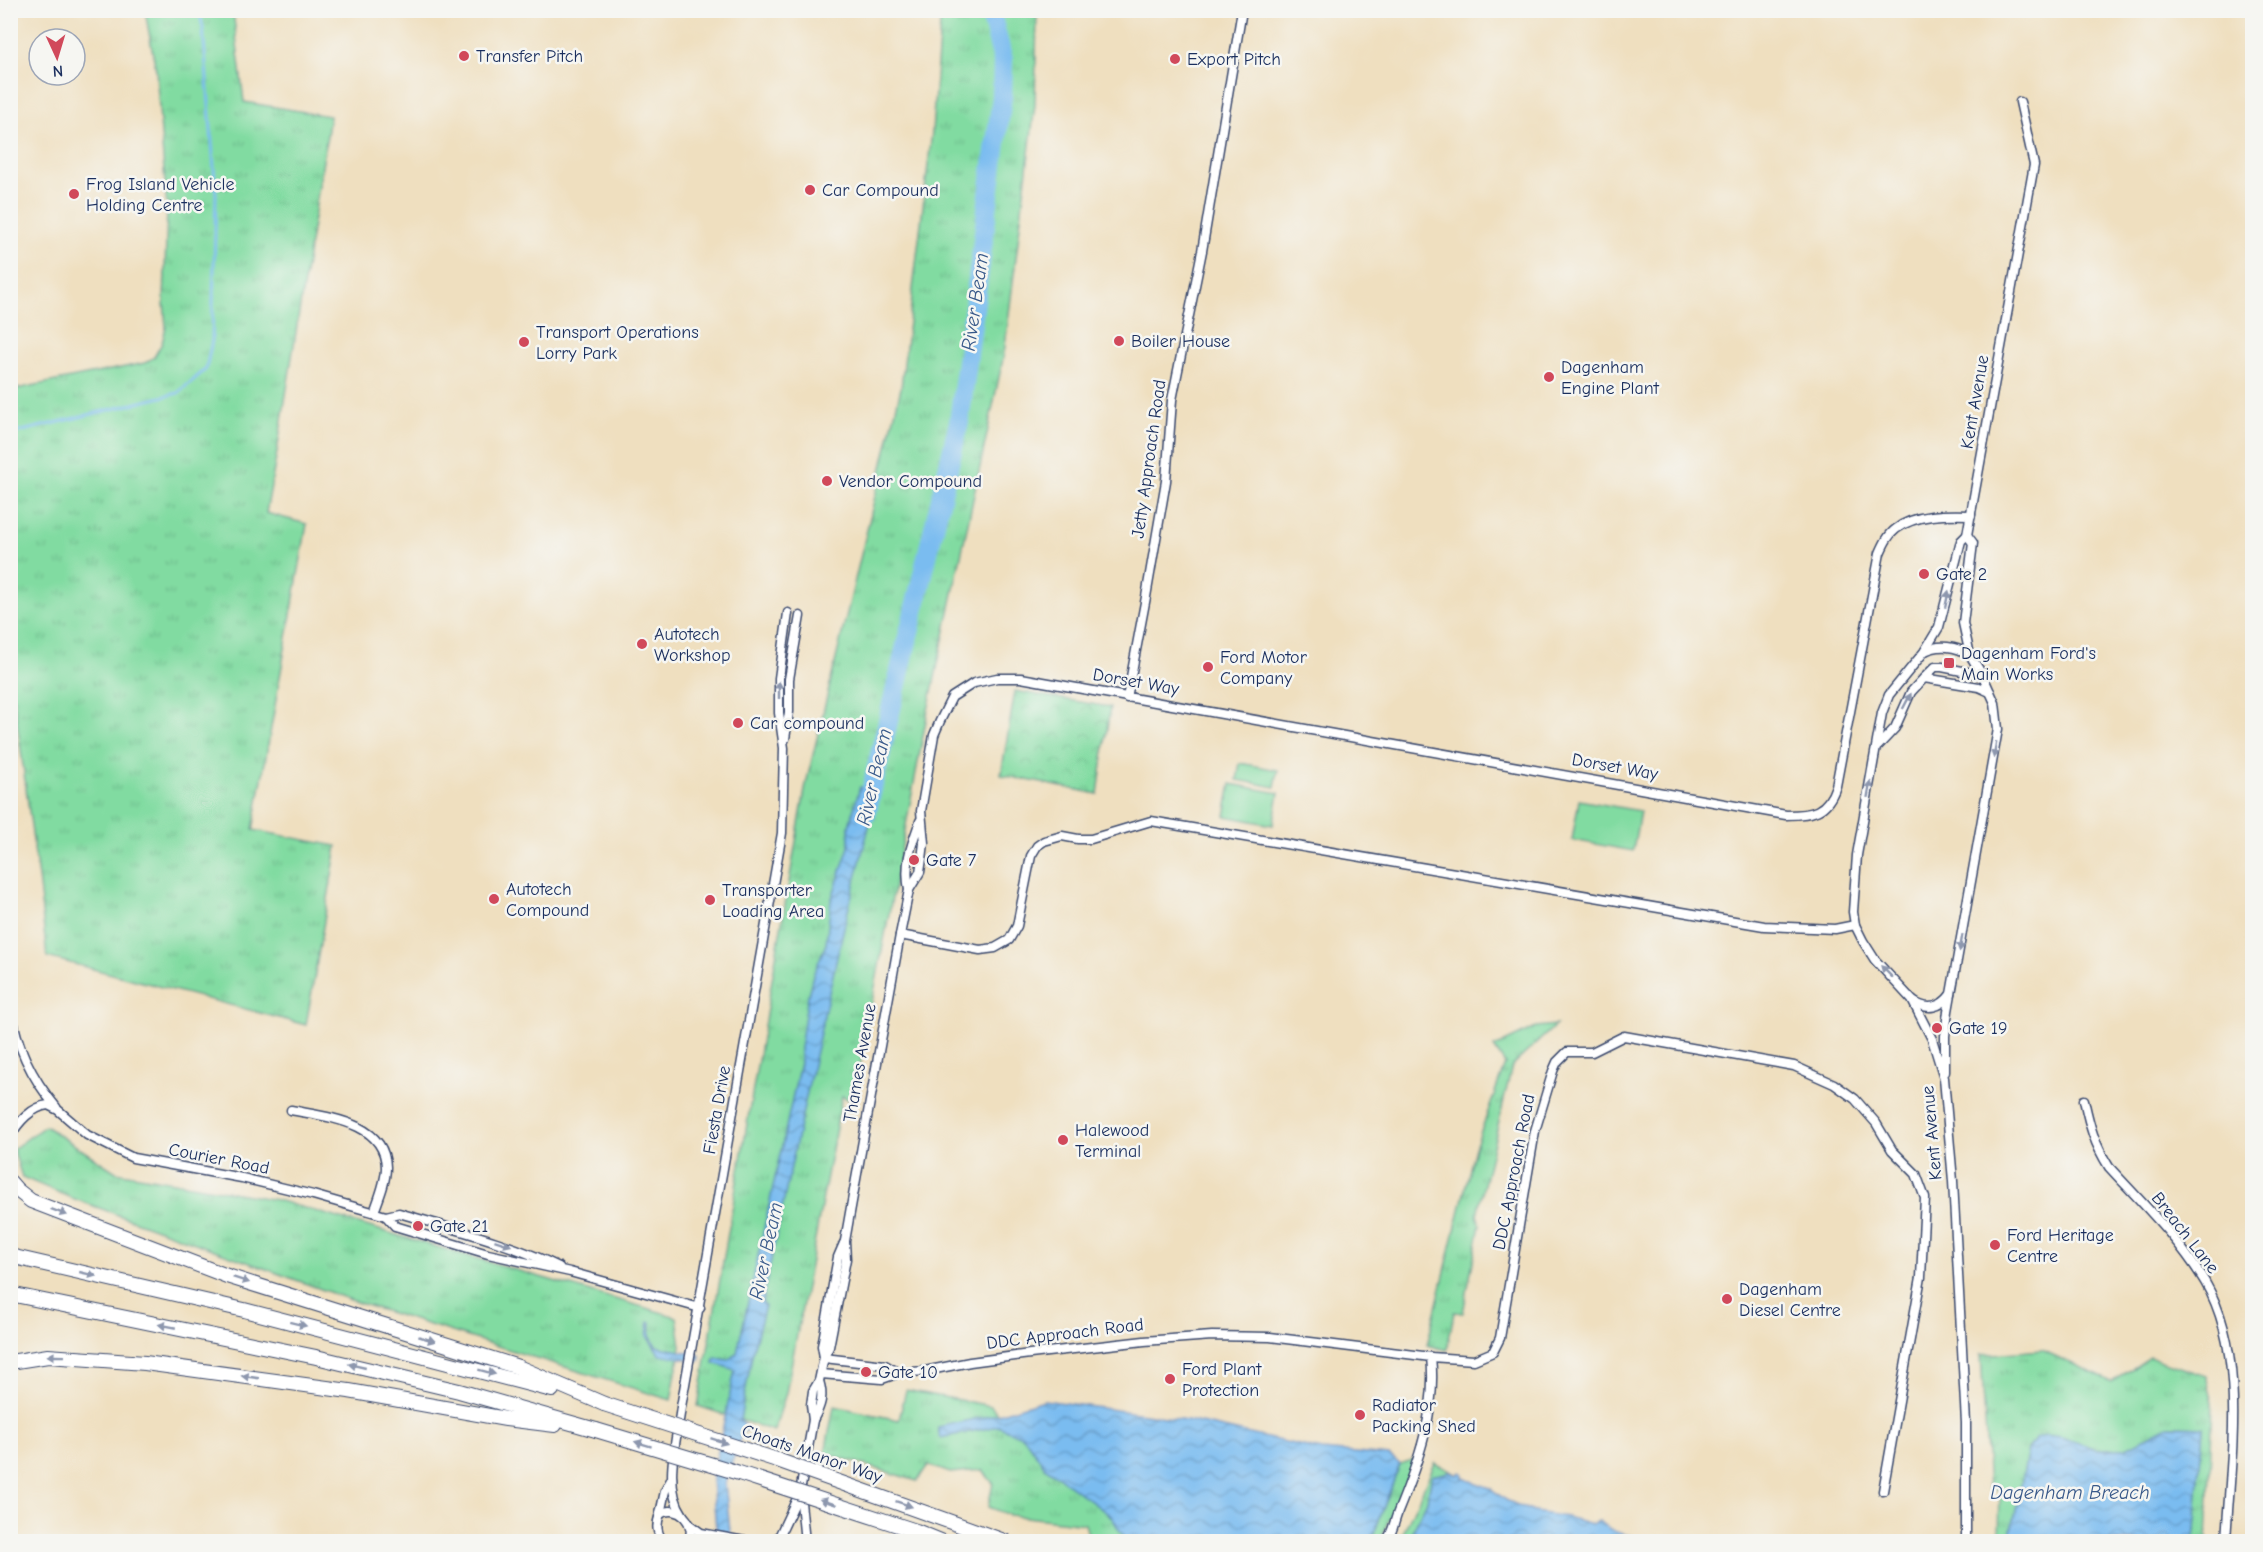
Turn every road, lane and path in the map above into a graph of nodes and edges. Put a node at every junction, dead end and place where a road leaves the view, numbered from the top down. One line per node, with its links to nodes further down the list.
1 (1242, 10): 13 (street, Jetty Approach Road)
2 (2020, 102): 3 (street, Kent Avenue)
3 (1971, 515): 4 (street, Kent Avenue); 13 (street, Dorset Way)
4 (1967, 535): 7 (street, Kent Avenue, one-way to 4); 8 (street)
5 (788, 614): 14 (street, Fiesta Drive, one-way to 5)
6 (800, 616): 14 (street, Fiesta Drive)
7 (1924, 652): 8 (street); 15 (street, Kent Avenue)
8 (1970, 655): 9 (street)
9 (1983, 675): 10 (street); 12 (street)
10 (1924, 678): 12 (street); 15 (street, one-way to 10)
11 (1036, 681): 13 (street, Dorset Way); 16 (street, Thames Avenue)
12 (1991, 693): 20 (street, one-way to 20)
13 (1126, 698)
14 (784, 748): 34 (street, Fiesta Drive)
15 (1876, 749): 18 (street, Kent Avenue, one-way to 15)
16 (920, 818): 17 (street, Thames Avenue); 17 (street, Thames Avenue)
17 (909, 890): 19 (street, Thames Avenue)
18 (1855, 924): 19 (street); 22 (street, Kent Avenue, one-way to 18)
19 (900, 935): 35 (street, Thames Avenue)
20 (1953, 988): 22 (street); 23 (street)
21 (10, 999): 25 (street, Courier Road)
22 (1912, 1000): 23 (street, Kent Avenue)
23 (1944, 1078): 57 (street, Kent Avenue)
24 (2084, 1100): 58 (street, Breach Lane)
25 (58, 1110): 27 (street); 29 (street, Courier Road)
26 (291, 1110): 29 (street)
27 (12, 1132)
28 (10, 1182): 40 (highway, one-way to 40)
29 (374, 1212): 30 (street, Courier Road)
30 (386, 1216): 32 (street, Courier Road); 32 (street, Courier Road, one-way to 32)
31 (10, 1256): 40 (highway, one-way to 40)
32 (570, 1272): 34 (street, Courier Road)
33 (10, 1294): 41 (highway, one-way to 33)
34 (699, 1308): 42 (street, Fiesta Drive)
35 (824, 1357): 38 (street); 39 (street, Thames Avenue)
36 (1431, 1357): 38 (street, DDC Approach Road); 43 (street, DDC Approach Road); 56 (street)
37 (10, 1362): 41 (highway, one-way to 37)
38 (899, 1373): 39 (street, DDC Approach Road)
39 (820, 1377): 44 (street, Thames Avenue)
40 (604, 1404): 55 (highway, Choats Manor Way, one-way to 55, bridge)
41 (596, 1431): 54 (highway, one-way to 41, bridge)
42 (672, 1477): 45 (street, Fiesta Drive); 46 (street, Fiesta Drive)
43 (1883, 1491)
44 (800, 1492): 48 (street, Thames Avenue); 53 (street, Thames Avenue)
45 (660, 1514): 46 (street); 49 (street)
46 (683, 1515): 47 (street, Fiesta Drive)
47 (690, 1524): 50 (street); 51 (street)
48 (775, 1541): 52 (street)
49 (664, 1542)
50 (688, 1542)
51 (750, 1542)
52 (791, 1542)
53 (805, 1542)
54 (943, 1542)
55 (1007, 1542)
56 (1386, 1542)
57 (1966, 1542)
58 (2226, 1542)

